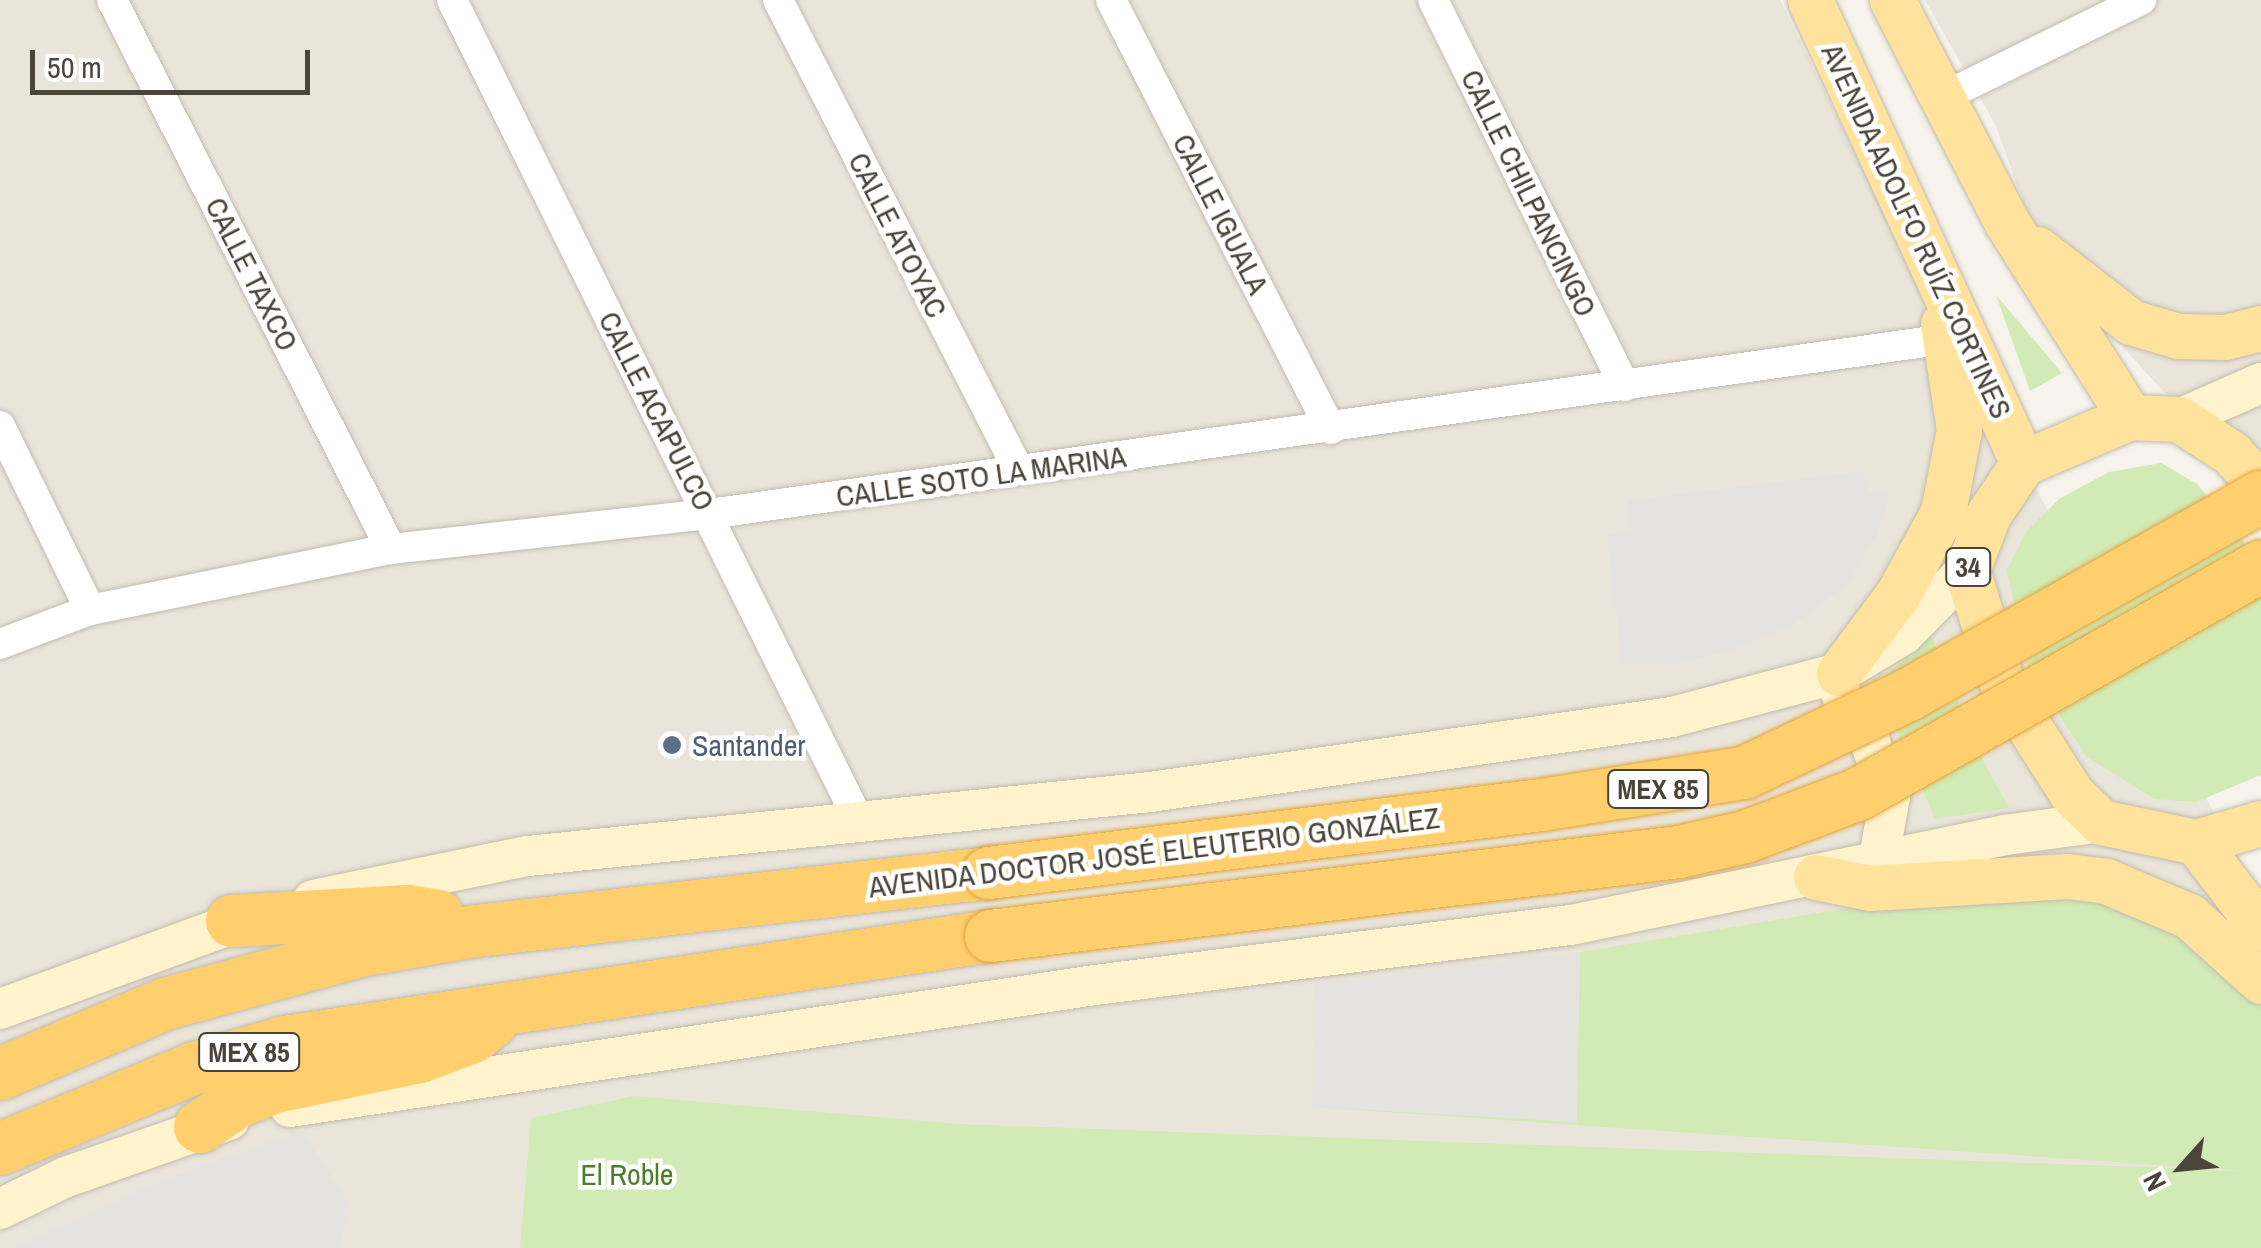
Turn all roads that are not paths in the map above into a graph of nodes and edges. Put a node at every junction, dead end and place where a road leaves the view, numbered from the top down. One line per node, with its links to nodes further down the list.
1 (112, 0): 24 (street, CALLE TAXCO)
2 (452, 0): 23 (street, CALLE ACAPULCO)
3 (778, 0): 20 (street, CALLE ATOYAC)
4 (1110, 0): 18 (street, CALLE IGUALA)
5 (1433, 0): 14 (street, CALLE CHILPANCINGO)
6 (1810, 0): 12 (main road, AVENIDA ADOLFO RUÍZ CORTINES)
7 (1892, 0): 9 (main road)
8 (2142, 0): 9 (street)
9 (1941, 98): 10 (main road)
10 (2006, 221): 11 (main road); 15 (main road)
11 (2261, 328)
12 (1957, 338): 14 (street, CALLE SOTO LA MARINA); 19 (main road, AVENIDA ADOLFO RUÍZ CORTINES); 29 (main road)
13 (2261, 383): 16 (street)
14 (1625, 386): 18 (street, CALLE SOTO LA MARINA)
15 (2130, 417): 16 (main road); 19 (main road)
16 (2179, 419): 21 (main road)
17 (0, 426): 27 (street)
18 (1331, 428): 20 (street, CALLE SOTO LA MARINA)
19 (2023, 463): 26 (main road, 34)
20 (1018, 469): 23 (street, CALLE SOTO LA MARINA)
21 (2261, 486)
22 (2261, 497): 38 (highway, AVENIDA DOCTOR JOSÉ ELEUTERIO GONZÁLEZ / MEX 85, bridge)
23 (709, 514): 24 (street, CALLE SOTO LA MARINA); 31 (street, CALLE ACAPULCO)
24 (391, 549): 27 (street, CALLE SOTO LA MARINA)
25 (2261, 566): 40 (highway, AVENIDA DOCTOR JOSÉ ELEUTERIO GONZÁLEZ / MEX 85, bridge)
26 (1967, 570): 29 (street); 30 (main road, 34)
27 (90, 610): 28 (street, CALLE SOTO LA MARINA)
28 (0, 644)
29 (1827, 676): 31 (street); 34 (street)
30 (2102, 822): 33 (main road); 34 (street)
31 (860, 823): 36 (street)
32 (2261, 824): 33 (main road)
33 (2196, 842): 37 (main road)
34 (1878, 864): 35 (street)
35 (1816, 877): 39 (main road); 43 (street)
36 (232, 921): 38 (highway); 41 (street)
37 (2261, 927)
38 (476, 931): 42 (highway, AVENIDA DOCTOR JOSÉ ELEUTERIO GONZÁLEZ / MEX 85)
39 (2261, 982)
40 (511, 1006): 43 (highway); 44 (highway, AVENIDA DOCTOR JOSÉ ELEUTERIO GONZÁLEZ / MEX 85)
41 (0, 1009)
42 (0, 1074)
43 (200, 1126): 45 (street)
44 (0, 1149)
45 (0, 1209)

